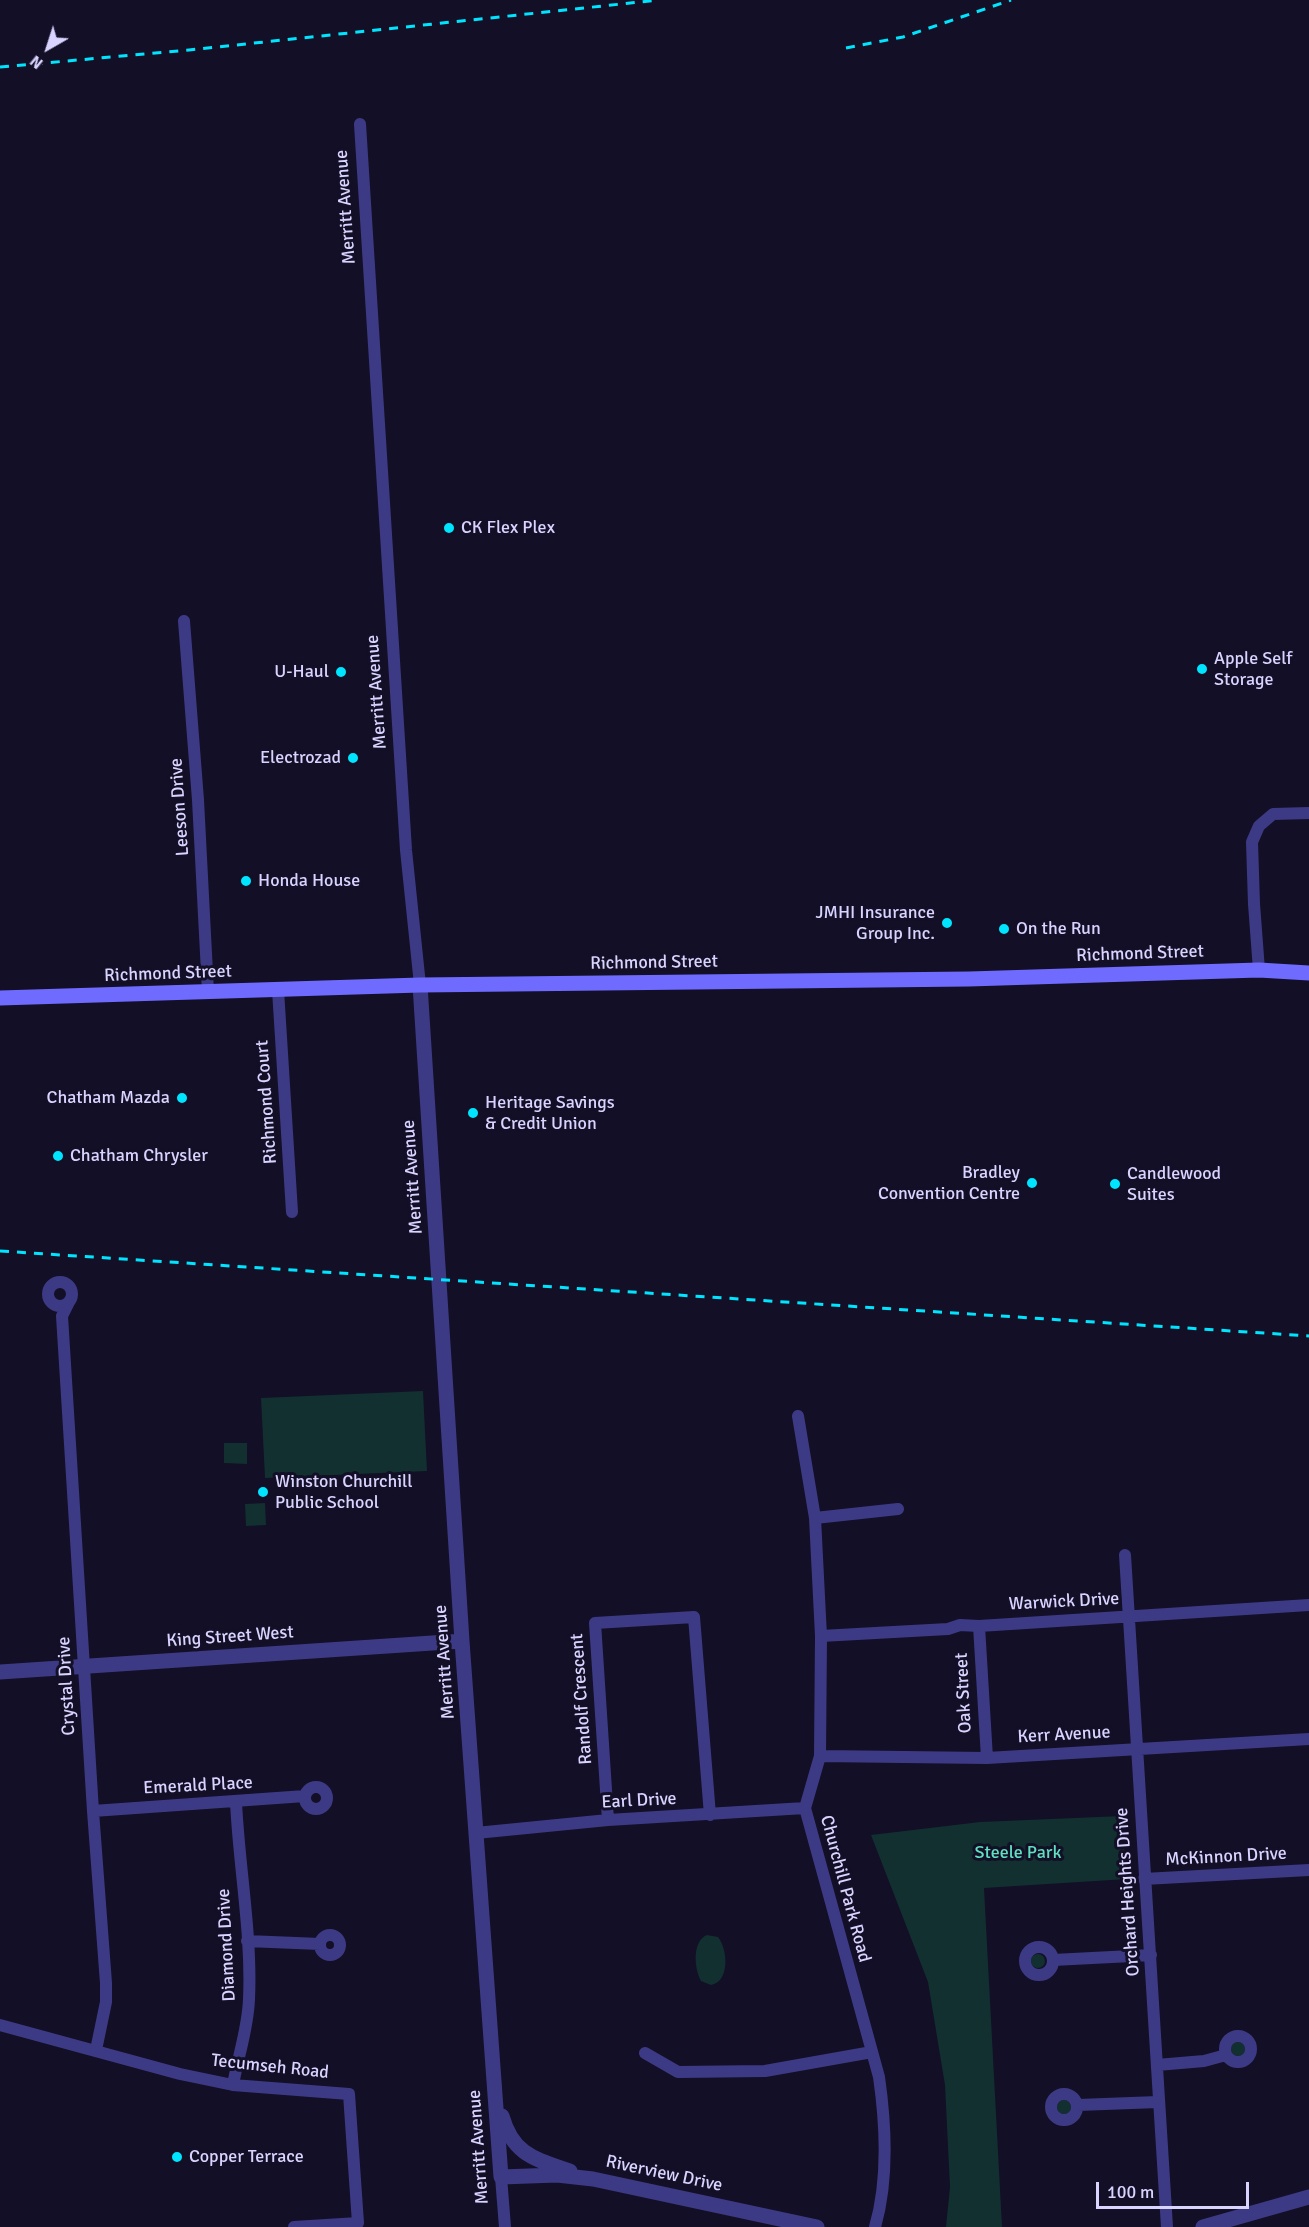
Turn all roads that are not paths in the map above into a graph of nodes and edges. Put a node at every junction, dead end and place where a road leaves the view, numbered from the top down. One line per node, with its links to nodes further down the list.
1 (360, 124): 6 (street, Merritt Avenue)
2 (184, 621): 8 (street, Leeson Drive)
3 (1309, 813): 4 (street)
4 (1259, 970): 5 (main road, Richmond Street); 6 (main road, Richmond Street)
5 (1309, 973)
6 (420, 985): 7 (main road, Richmond Street); 22 (street, Merritt Avenue)
7 (278, 990): 8 (main road, Richmond Street); 10 (street, Richmond Court)
8 (208, 992): 9 (main road, Richmond Street)
9 (0, 998)
10 (292, 1212)
11 (69, 1302): 12 (street); 12 (street); 13 (street, Crystal Drive)
12 (51, 1303): 13 (street)
13 (62, 1319): 23 (street, Crystal Drive)
14 (798, 1416): 16 (street, Churchill Park Road)
15 (898, 1509): 16 (street)
16 (815, 1518): 21 (street, Churchill Park Road)
17 (1125, 1555): 19 (street, Orchard Heights Drive)
18 (1309, 1605): 19 (street, Warwick Drive)
19 (1127, 1617): 20 (street, Warwick Drive); 26 (street, Orchard Heights Drive)
20 (979, 1626): 21 (street, Warwick Drive); 28 (street, Oak Street)
21 (821, 1636): 27 (street, Churchill Park Road)
22 (462, 1641): 23 (street, King Street West); 35 (street, Merritt Avenue)
23 (84, 1667): 24 (street, King Street West); 32 (street, Crystal Drive)
24 (0, 1672)
25 (1309, 1739): 26 (street, Kerr Avenue)
26 (1137, 1749): 28 (street, Kerr Avenue); 37 (street, Orchard Heights Drive)
27 (820, 1756): 28 (street, Kerr Avenue); 31 (street, Churchill Park Road)
28 (987, 1758)
29 (305, 1796): 30 (street, Emerald Place)
30 (236, 1802): 32 (street, Emerald Place); 38 (street, Diamond Drive)
31 (805, 1809): 33 (street, Earl Drive); 44 (street, Churchill Park Road)
32 (93, 1811): 43 (street, Crystal Drive)
33 (710, 1815): 34 (street, Earl Drive); 34 (street, Randolf Crescent)
34 (608, 1820): 35 (street, Earl Drive)
35 (476, 1833): 49 (street, Merritt Avenue)
36 (1309, 1870): 37 (street, McKinnon Drive)
37 (1144, 1879): 40 (street, Orchard Heights Drive)
38 (247, 1941): 39 (street); 48 (street, Diamond Drive)
39 (320, 1944)
40 (1151, 1955): 41 (street); 47 (street, Orchard Heights Drive)
41 (1053, 1960)
42 (0, 2025): 43 (street, Tecumseh Road)
43 (96, 2050): 48 (street, Tecumseh Road)
44 (872, 2052): 45 (street); 58 (street, Churchill Park Road)
45 (645, 2053)
46 (1226, 2055): 47 (street)
47 (1157, 2065): 50 (street, Orchard Heights Drive)
48 (233, 2085): 55 (street, Tecumseh Road)
49 (495, 2093): 52 (street, Merritt Avenue); 53 (street)
50 (1158, 2102): 51 (street); 59 (street, Orchard Heights Drive)
51 (1078, 2105)
52 (501, 2177): 53 (street, Riverview Drive); 56 (street, Merritt Avenue)
53 (593, 2179): 57 (street, Riverview Drive)
54 (1309, 2197): 60 (street)
55 (294, 2227)
56 (505, 2227)
57 (817, 2227)
58 (875, 2227)
59 (1167, 2227)
60 (1203, 2227)

